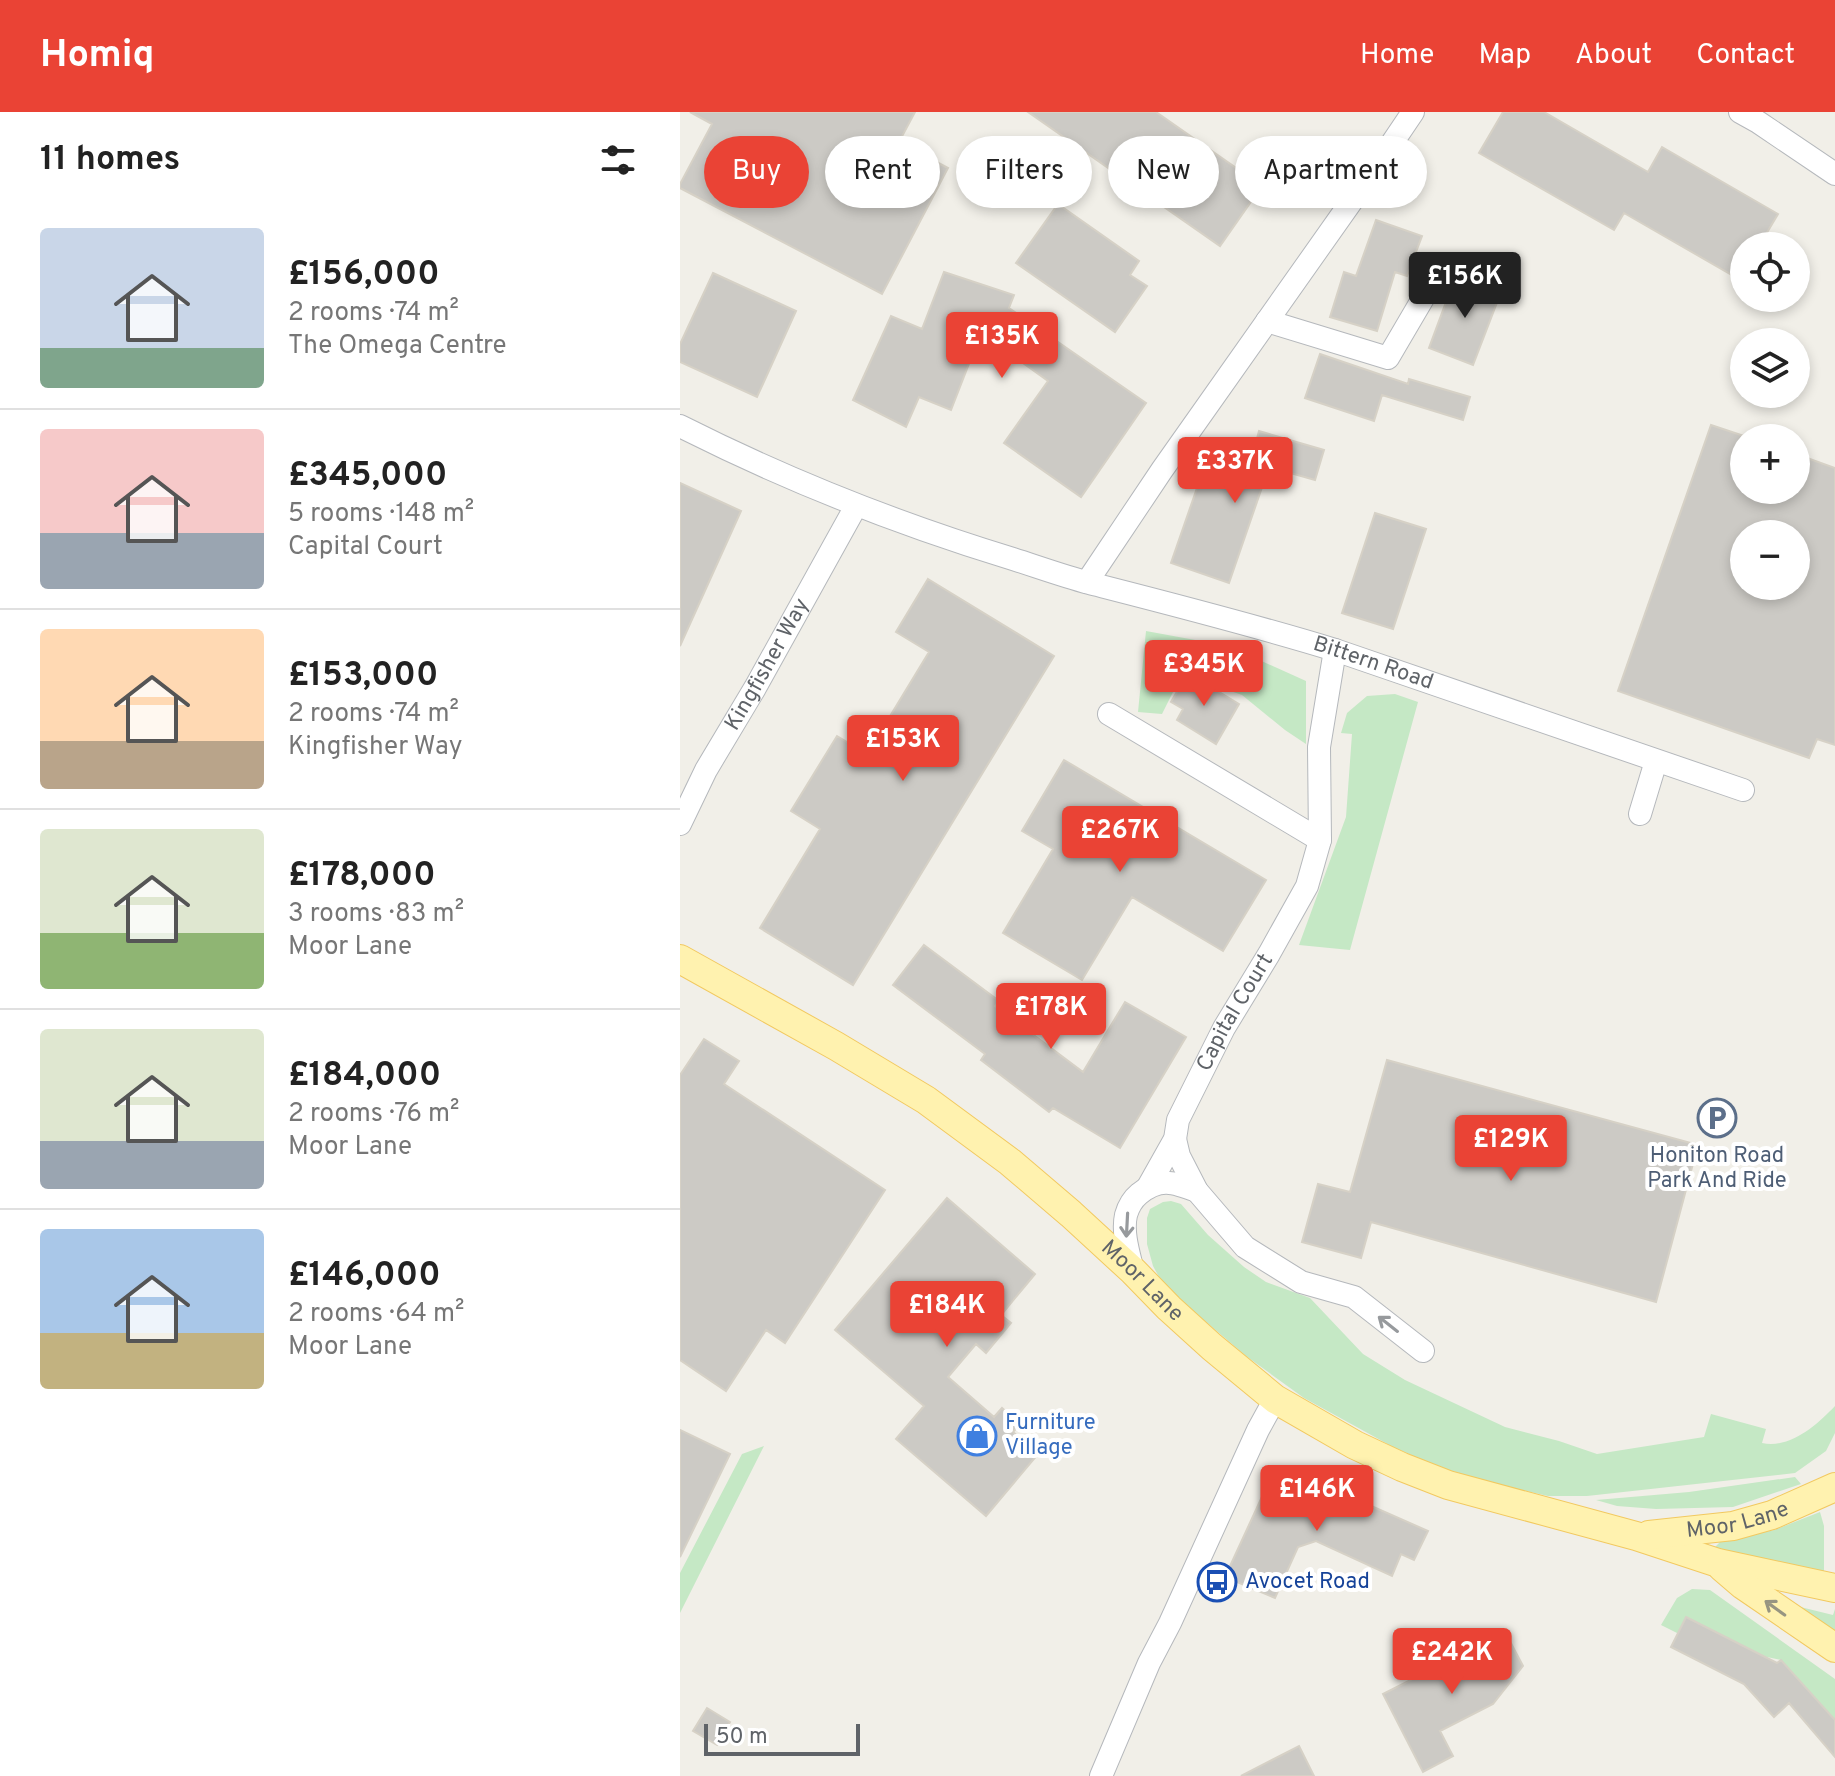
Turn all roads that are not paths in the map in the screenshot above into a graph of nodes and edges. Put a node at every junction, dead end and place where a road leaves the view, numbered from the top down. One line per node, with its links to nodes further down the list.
1 (1413, 112): 5 (street)
2 (1754, 115): 3 (street)
3 (1835, 174)
4 (1432, 283): 5 (street)
5 (1267, 321): 8 (street)
6 (680, 426): 7 (street, Bittern Road)
7 (856, 506): 8 (street, Bittern Road); 14 (street, Kingfisher Way)
8 (1087, 582): 9 (street, Bittern Road)
9 (1335, 650): 11 (street, Bittern Road); 15 (street, Capital Court)
10 (1109, 714): 15 (street)
11 (1656, 761): 12 (street, Bittern Road); 13 (street)
12 (1743, 790)
13 (1640, 814)
14 (680, 824)
15 (1320, 840): 17 (street, Capital Court)
16 (680, 959): 20 (main road, Moor Lane)
17 (1175, 1139): 18 (street, Capital Court); 19 (street)
18 (1148, 1187): 19 (street); 20 (street, Capital Court, one-way to 20)
19 (1197, 1191): 21 (street, one-way to 19)
20 (1133, 1271): 22 (main road, Moor Lane)
21 (1423, 1351)
22 (1275, 1399): 24 (main road, Moor Lane); 28 (street)
23 (1827, 1491): 24 (main road, Moor Lane)
24 (1636, 1536): 25 (main road, Moor Lane)
25 (1718, 1563): 26 (main road, Moor Lane); 27 (main road, one-way to 25)
26 (1835, 1588)
27 (1835, 1648)
28 (1101, 1776)

